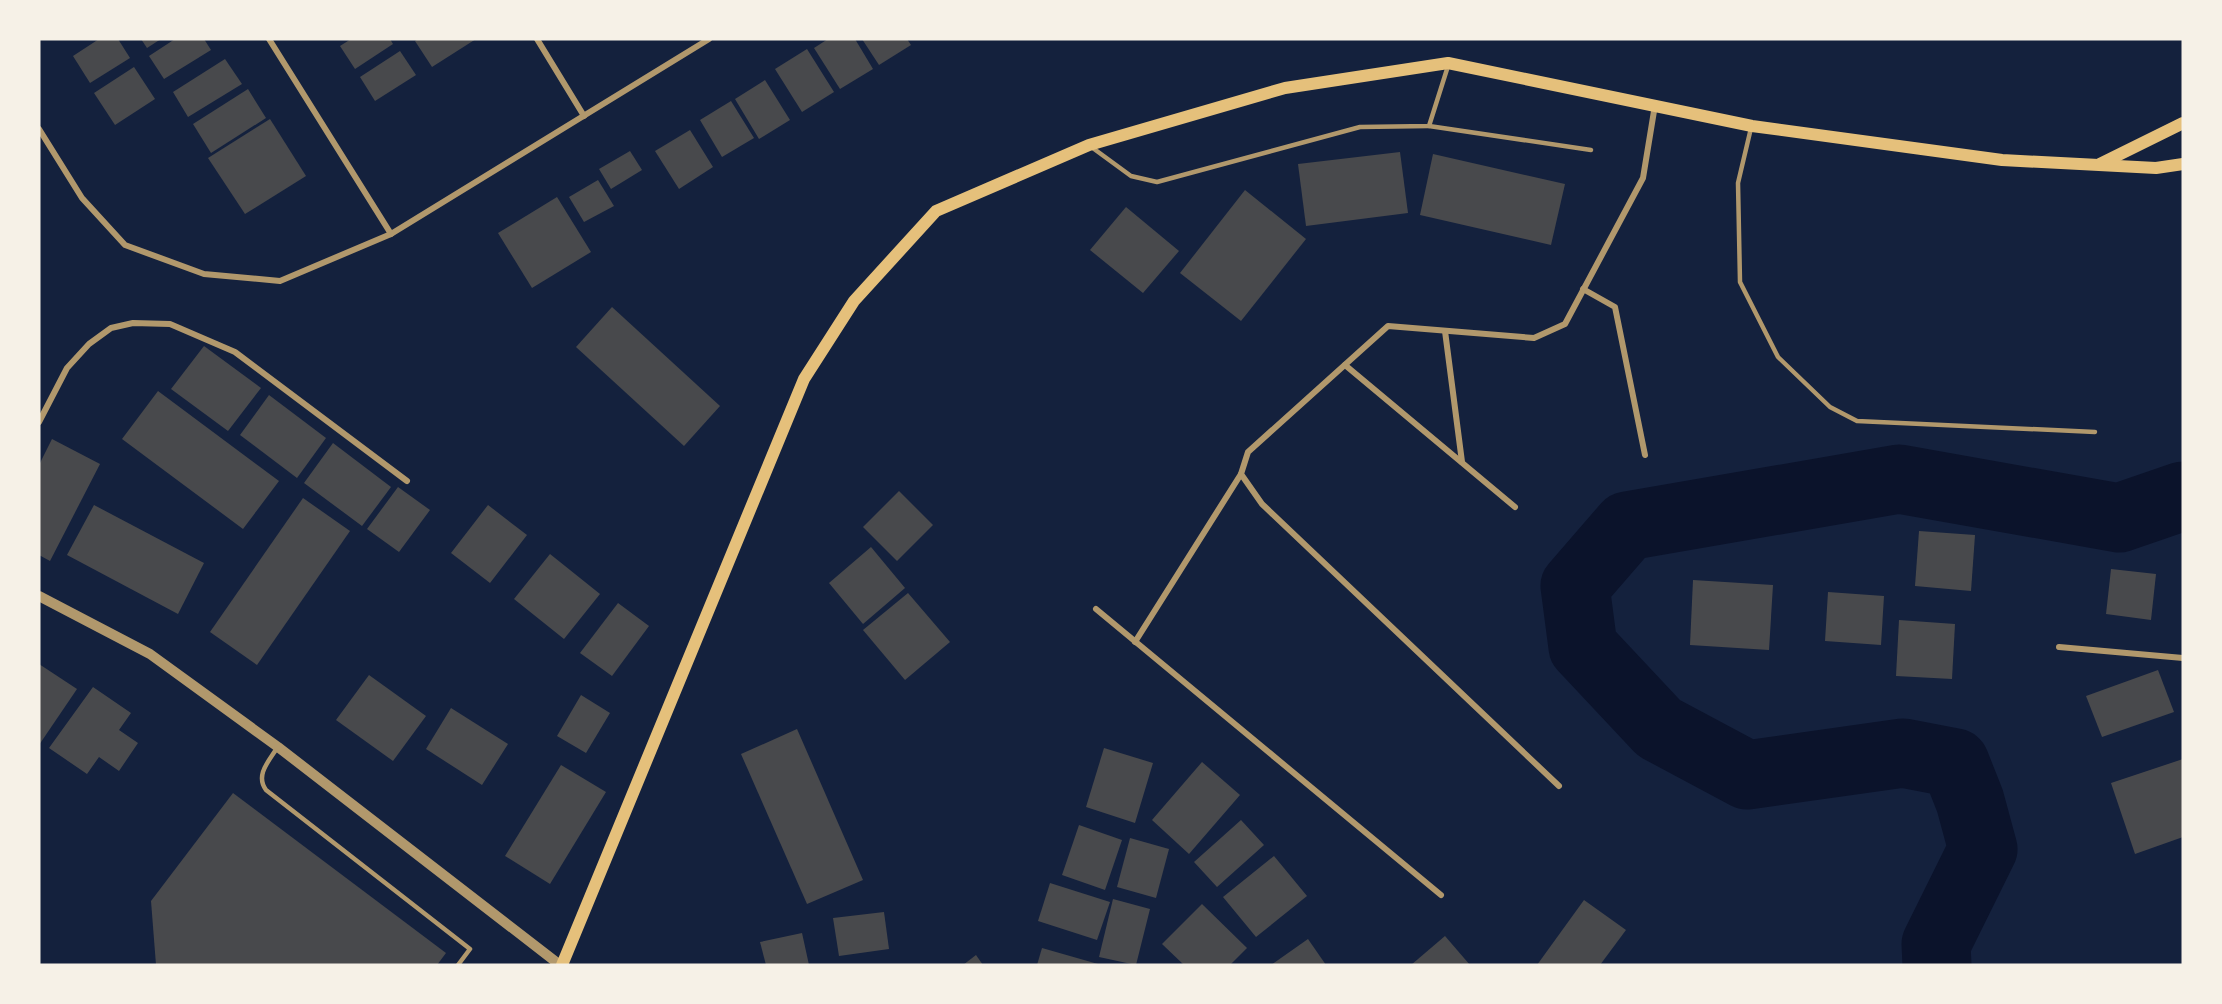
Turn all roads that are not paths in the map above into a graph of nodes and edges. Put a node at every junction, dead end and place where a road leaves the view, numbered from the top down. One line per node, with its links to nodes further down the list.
1 (269, 39): 15 (street)
2 (537, 39): 6 (street)
3 (709, 39): 6 (street)
4 (1448, 63): 5 (main road); 8 (lane); 11 (main road)
5 (1655, 105): 9 (main road); 16 (street)
6 (584, 116): 15 (street)
7 (2183, 123): 14 (main road)
8 (1429, 126): 11 (lane); 12 (lane)
9 (1752, 126): 14 (main road); 20 (lane)
10 (39, 129): 15 (street)
11 (1089, 145): 35 (main road)
12 (1591, 150)
13 (2183, 164): 14 (main road)
14 (2099, 165)
15 (391, 234)
16 (1583, 289): 17 (street); 21 (street)
17 (1445, 331): 18 (street); 22 (street)
18 (1345, 365): 22 (street); 23 (street)
19 (39, 422): 24 (street)
20 (2095, 432)
21 (1645, 455)
22 (1462, 462): 25 (street)
23 (1241, 474): 28 (street); 32 (street)
24 (407, 481)
25 (1515, 507)
26 (39, 596): 31 (street)
27 (1096, 609): 28 (street)
28 (1135, 642): 33 (street)
29 (2059, 647): 30 (street)
30 (2183, 658)
31 (278, 747): 34 (lane); 35 (street)
32 (1559, 786)
33 (1441, 895)
34 (458, 965)
35 (561, 965)

